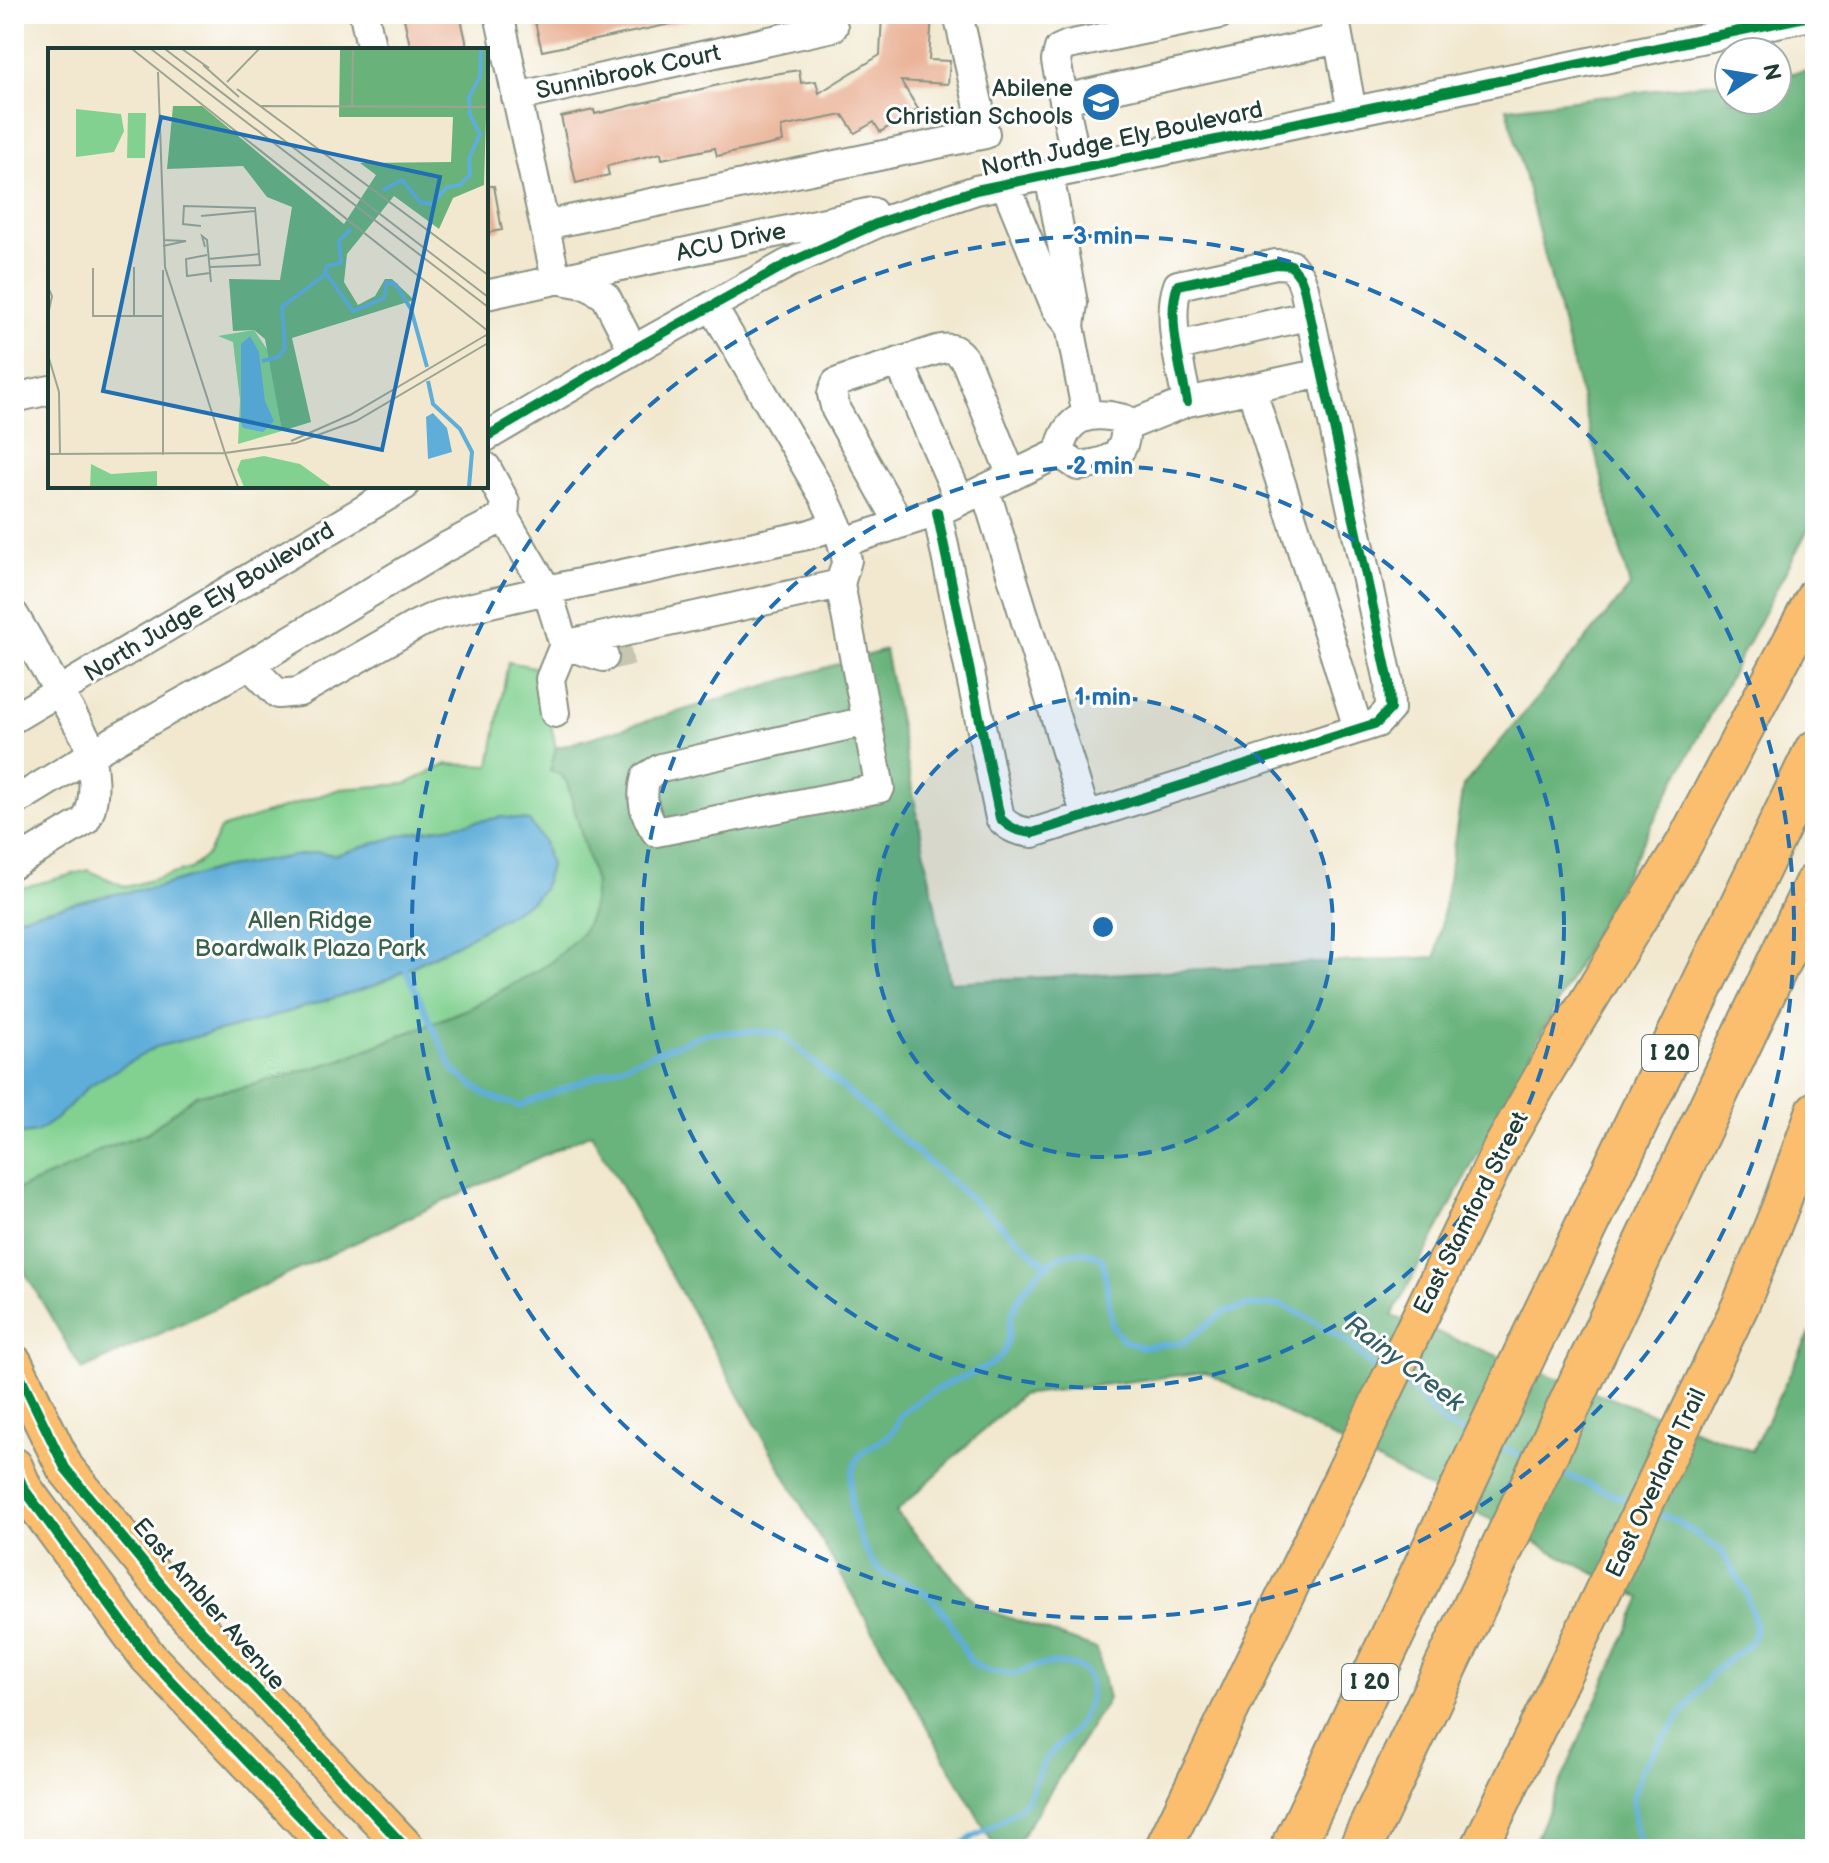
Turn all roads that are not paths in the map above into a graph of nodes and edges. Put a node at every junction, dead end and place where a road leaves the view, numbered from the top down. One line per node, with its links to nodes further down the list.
1 (364, 14): 8 (street)
2 (499, 14): 9 (street)
3 (958, 14): 16 (street)
4 (1220, 14): 10 (street)
5 (1815, 15): 11 (street, North Judge Ely Boulevard)
6 (833, 27): 9 (street, Sunnibrook Court)
7 (1336, 27): 10 (street); 11 (street)
8 (372, 48)
9 (516, 97): 16 (street)
10 (1064, 99): 12 (street)
11 (1352, 112): 12 (street, North Judge Ely Boulevard)
12 (1078, 169): 13 (street, North Judge Ely Boulevard)
13 (1049, 175): 14 (street, North Judge Ely Boulevard); 21 (street)
14 (1005, 184): 15 (street, North Judge Ely Boulevard); 21 (street)
15 (976, 190): 17 (street, ACU Drive); 19 (street, North Judge Ely Boulevard)
16 (545, 225): 17 (street)
17 (556, 279): 18 (street, ACU Drive); 23 (street)
18 (488, 295)
19 (712, 306): 23 (street, North Judge Ely Boulevard); 41 (street)
20 (1310, 315): 22 (street); 22 (street); 25 (street)
21 (1070, 326): 30 (street)
22 (1178, 346): 29 (street)
23 (633, 350): 32 (street, North Judge Ely Boulevard)
24 (899, 362): 35 (street); 38 (street); 40 (street)
25 (1322, 373): 26 (street); 55 (street)
26 (1251, 388): 29 (street); 55 (street)
27 (48, 390): 28 (street)
28 (14, 398)
29 (1187, 402): 31 (street)
30 (1087, 416): 31 (street); 33 (street)
31 (1125, 427): 33 (street)
32 (488, 436)
33 (1059, 453): 35 (street)
34 (488, 471): 39 (street)
35 (1012, 476): 38 (street)
36 (401, 488): 51 (street, North Judge Ely Boulevard)
37 (476, 488): 39 (street)
38 (960, 501): 40 (street); 59 (street); 59 (street)
39 (504, 517): 43 (street); 50 (street)
40 (900, 524): 41 (street)
41 (841, 534): 42 (street); 43 (street)
42 (840, 584): 46 (street); 54 (street)
43 (547, 590): 47 (street); 50 (street)
44 (1815, 596): 67 (main road, East Stamford Street)
45 (14, 615): 51 (street)
46 (671, 622): 47 (street); 48 (street)
47 (564, 645): 49 (street); 52 (street)
48 (645, 648)
49 (604, 657)
50 (249, 665): 57 (street)
51 (58, 691): 53 (street, North Judge Ely Boulevard); 57 (street)
52 (555, 713)
53 (14, 718)
54 (867, 721): 54 (street)
55 (1358, 728): 59 (street)
56 (1815, 752): 68 (highway, I 20)
57 (90, 757): 58 (street); 60 (street)
58 (14, 802)
59 (1086, 816)
60 (14, 864)
61 (1810, 902): 69 (highway, I 20)
62 (1815, 1110): 70 (main road, East Overland Trail)
63 (14, 1363): 66 (main road, East Ambler Avenue)
64 (14, 1466): 65 (main road)
65 (331, 1849)
66 (407, 1849)
67 (1163, 1849)
68 (1292, 1849)
69 (1360, 1849)
70 (1479, 1849)

